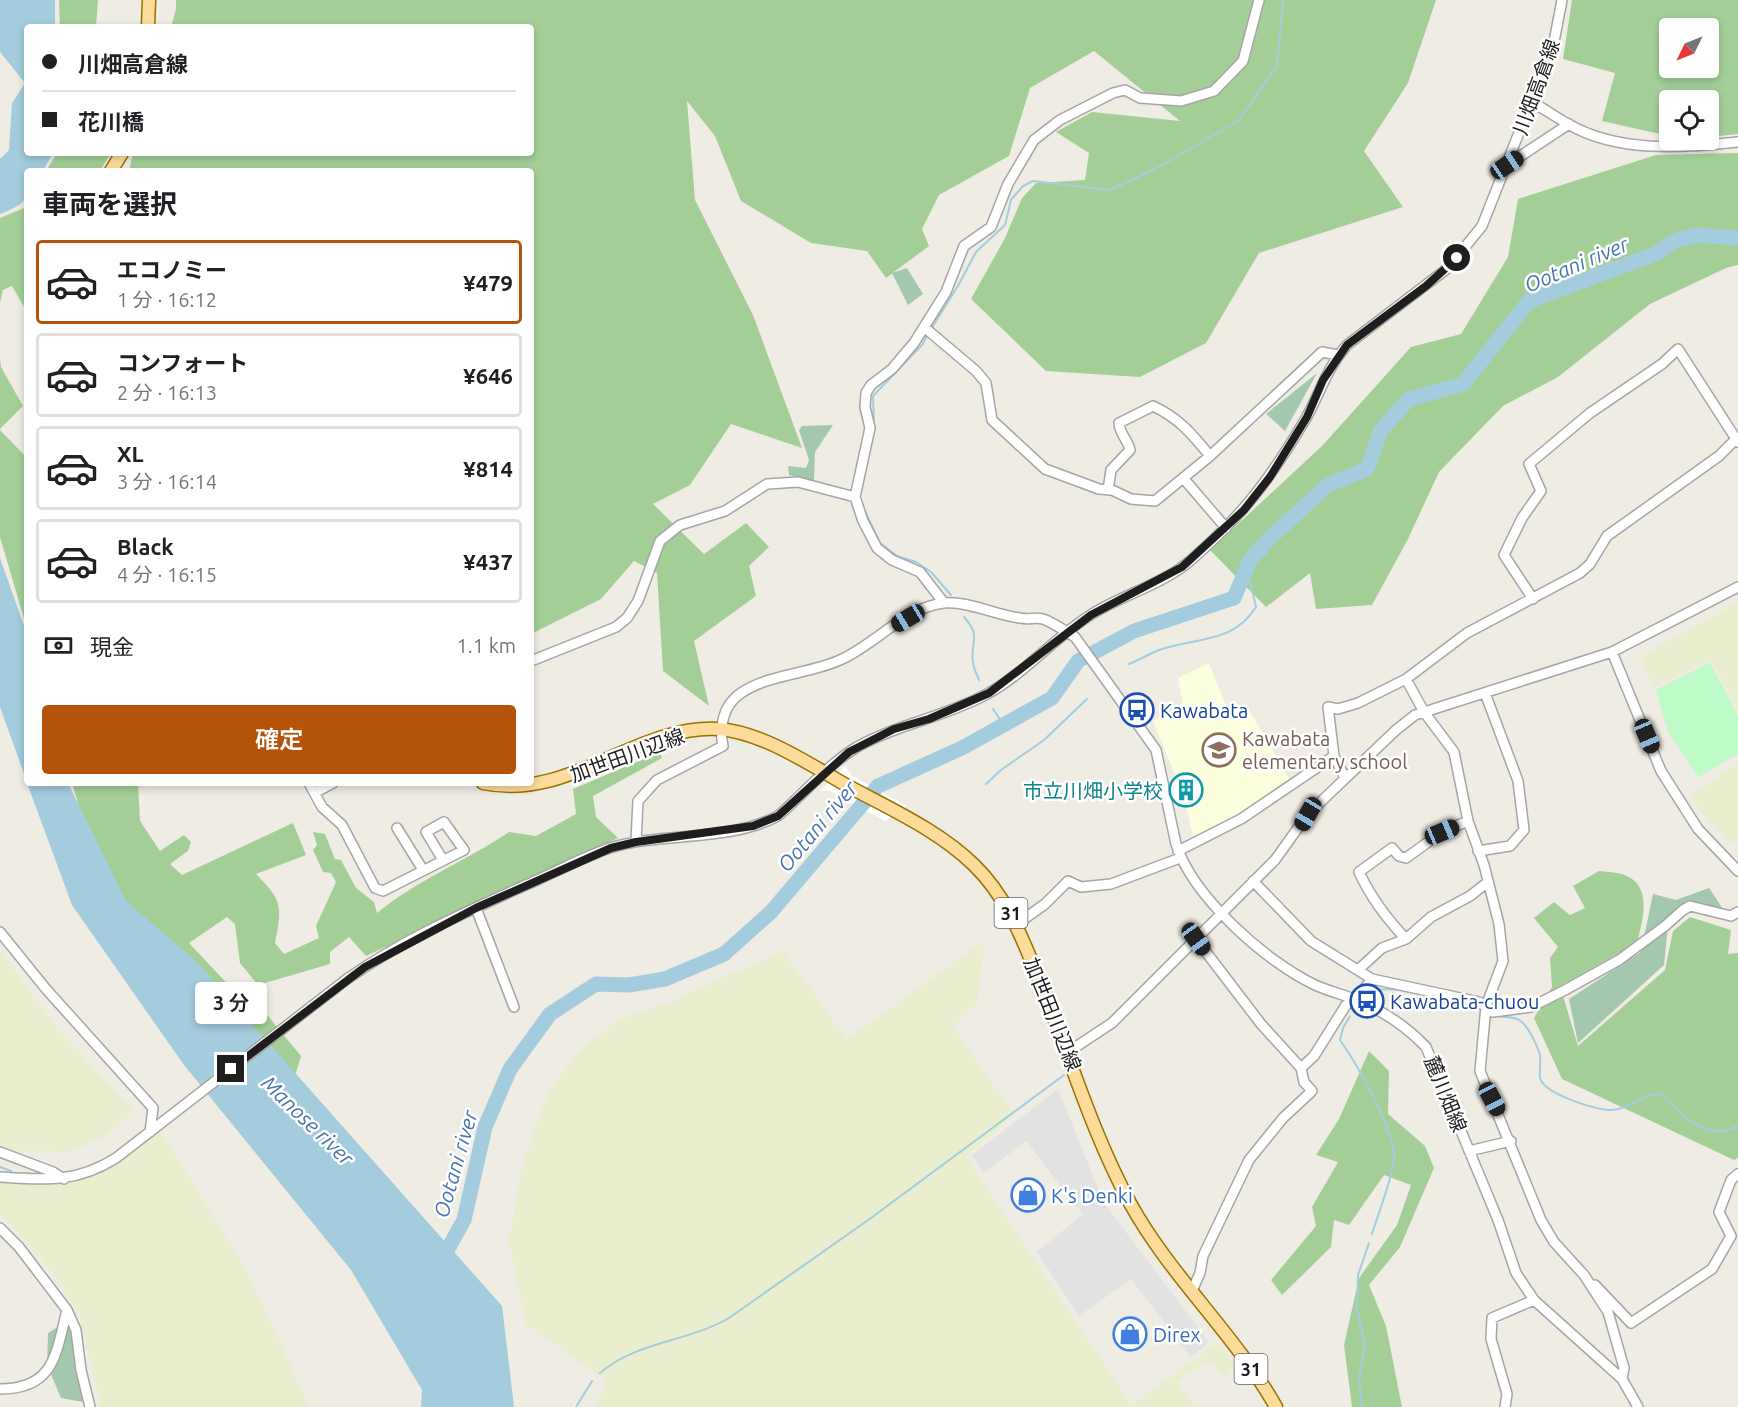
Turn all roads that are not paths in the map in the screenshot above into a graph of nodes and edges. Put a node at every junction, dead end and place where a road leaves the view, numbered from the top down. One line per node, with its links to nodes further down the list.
1 (149, 0): 4 (main road)
2 (1259, 0): 9 (street)
3 (1562, 0): 5 (street, 川畑高倉線)
4 (147, 24)
5 (1532, 102): 6 (street); 8 (street, 川畑高倉線)
6 (1569, 124): 7 (street); 8 (street)
7 (1738, 142)
8 (1507, 165): 10 (street, 川畑高倉線)
9 (928, 329): 14 (street); 15 (street)
10 (1338, 355): 12 (street); 16 (street, 川畑高倉線)
11 (1737, 440): 18 (street); 18 (street)
12 (1210, 456): 13 (street); 14 (street)
13 (1184, 479): 14 (street); 16 (street)
14 (1108, 489)
15 (855, 497): 19 (street); 22 (street)
16 (1226, 528): 20 (street, 川畑高倉線)
17 (1738, 587): 21 (street)
18 (1533, 599): 23 (street)
19 (944, 603): 20 (street); 26 (street)
20 (1071, 634): 28 (street, 川畑高倉線); 40 (street, 麓川畑線)
21 (1612, 652): 24 (street); 43 (street)
22 (534, 661)
23 (1406, 679): 25 (street); 27 (street)
24 (1485, 693): 25 (street); 39 (street)
25 (1424, 712): 29 (street); 36 (street)
26 (719, 729): 28 (main road, 加世田川辺線 / 31); 30 (main road, 加世田川辺線 / 31); 38 (street)
27 (1334, 756): 29 (street); 40 (street)
28 (830, 776): 38 (street, 川畑高倉線); 49 (main road, 加世田川辺線 / 31)
29 (1345, 778): 44 (street)
30 (534, 785)
31 (311, 786): 35 (street)
32 (327, 786): 35 (street)
33 (509, 786): 34 (main road, 加世田川辺線 / 31)
34 (527, 786)
35 (316, 792): 42 (street)
36 (1468, 821): 39 (street); 52 (street)
37 (397, 828): 42 (street)
38 (636, 842): 46 (street, 川畑高倉線)
39 (1478, 851): 45 (street)
40 (1179, 854): 47 (street, 麓川畑線); 49 (street)
41 (443, 860): 42 (street)
42 (423, 870)
43 (1738, 871)
44 (1253, 881): 47 (street); 53 (street)
45 (1488, 882): 52 (street); 56 (street)
46 (476, 908): 57 (street); 60 (street, 川畑高倉線)
47 (1222, 912): 51 (street); 55 (street, 麓川畑線)
48 (1738, 912): 56 (street)
49 (1017, 924): 58 (main road, 加世田川辺線 / 31)
50 (0, 934): 60 (street)
51 (1196, 939): 58 (street); 59 (street)
52 (1406, 939): 53 (street)
53 (1359, 969): 54 (street)
54 (1372, 979): 55 (street); 56 (street)
55 (1356, 999): 59 (street); 62 (street, 麓川畑線)
56 (1486, 1006): 61 (street)
57 (514, 1007)
58 (1068, 1052): 69 (main road, 加世田川辺線 / 31)
59 (1301, 1068): 69 (street)
60 (150, 1132): 66 (street, 川畑高倉線)
61 (1511, 1141): 62 (street); 68 (street)
62 (1469, 1151): 70 (street, 麓川畑線)
63 (0, 1152): 66 (street)
64 (1738, 1174): 68 (street)
65 (0, 1177): 66 (street, 川畑高倉線)
66 (65, 1179)
67 (0, 1228): 71 (street)
68 (1584, 1275): 72 (street)
69 (1192, 1291): 75 (main road, 加世田川辺線 / 31)
70 (1534, 1300): 72 (street, 麓川畑線); 76 (street)
71 (67, 1310): 73 (street); 74 (street)
72 (1622, 1379): 77 (street, 麓川畑線)
73 (0, 1389)
74 (90, 1407)
75 (1276, 1407)
76 (1505, 1407)
77 (1638, 1407)

